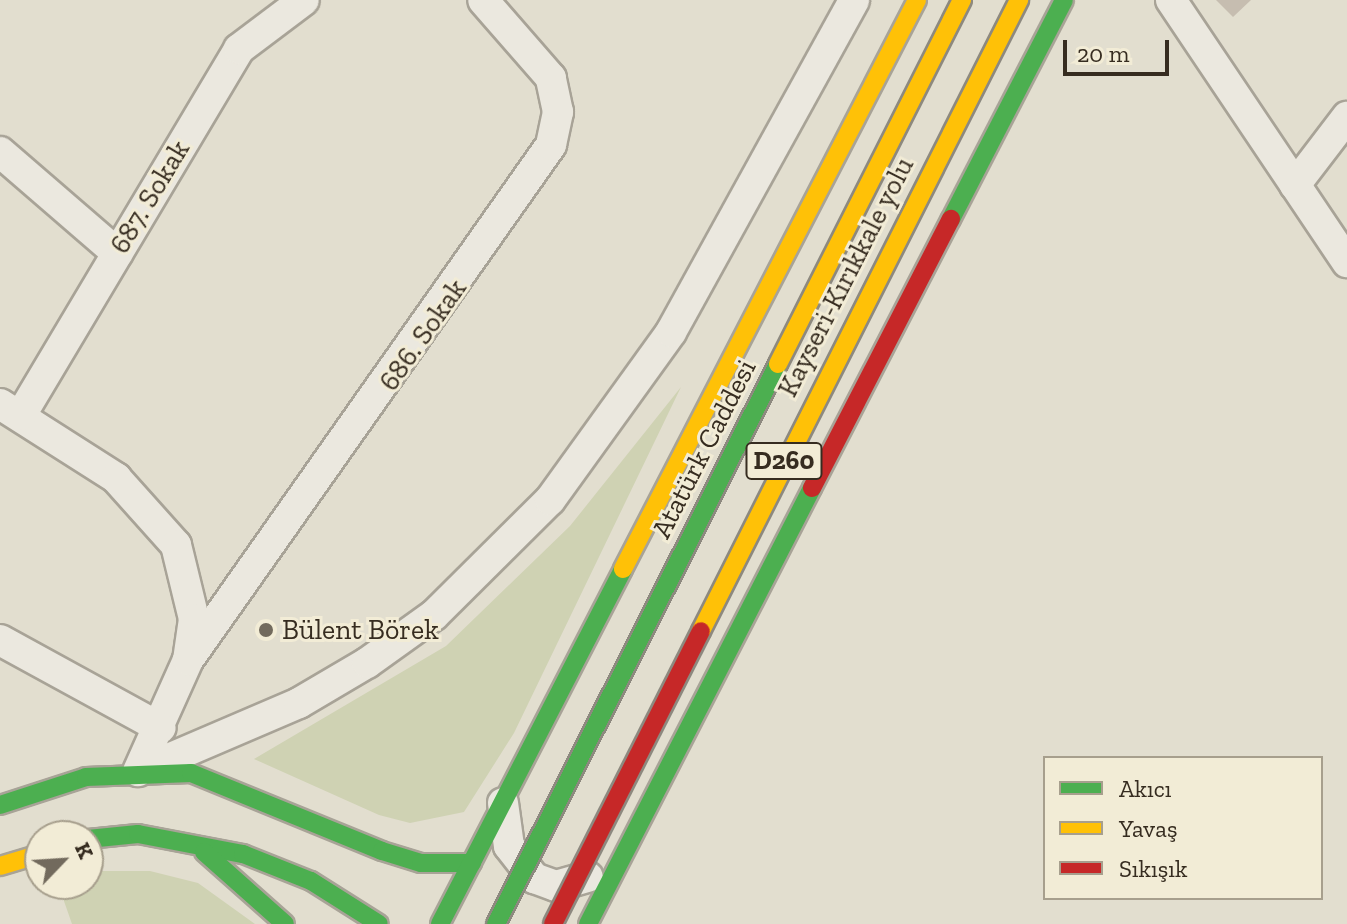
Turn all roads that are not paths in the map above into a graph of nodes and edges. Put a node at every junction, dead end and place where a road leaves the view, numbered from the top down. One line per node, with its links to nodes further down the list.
1 (304, 0): 12 (street, 687. Sokak)
2 (483, 0): 16 (street, 686. Sokak)
3 (854, 0): 18 (street)
4 (917, 0): 19 (main road)
5 (962, 0): 30 (main road, Atatürk Caddesi / D260, bridge)
6 (1019, 0): 31 (main road, Kayseri-Kırıkkale yolu / D260, bridge)
7 (1064, 0): 23 (main road)
8 (1171, 0): 11 (street)
9 (1347, 117): 11 (street)
10 (0, 152): 12 (street)
11 (1295, 185): 13 (street)
12 (117, 253): 14 (street, 687. Sokak)
13 (1347, 262)
14 (10, 410): 16 (street)
15 (0, 640): 17 (street)
16 (188, 660): 17 (street)
17 (161, 728): 18 (street)
18 (138, 771): 20 (main road); 25 (main road)
19 (503, 803): 23 (street); 25 (main road)
20 (0, 805)
21 (104, 839): 22 (main road)
22 (174, 840): 27 (main road); 28 (main road)
23 (621, 856): 33 (main road)
24 (24, 859): 26 (main road)
25 (472, 863): 29 (main road); 32 (street)
26 (0, 866)
27 (285, 924)
28 (379, 924)
29 (440, 924)
30 (496, 924)
31 (553, 924)
32 (562, 924)
33 (588, 924)

